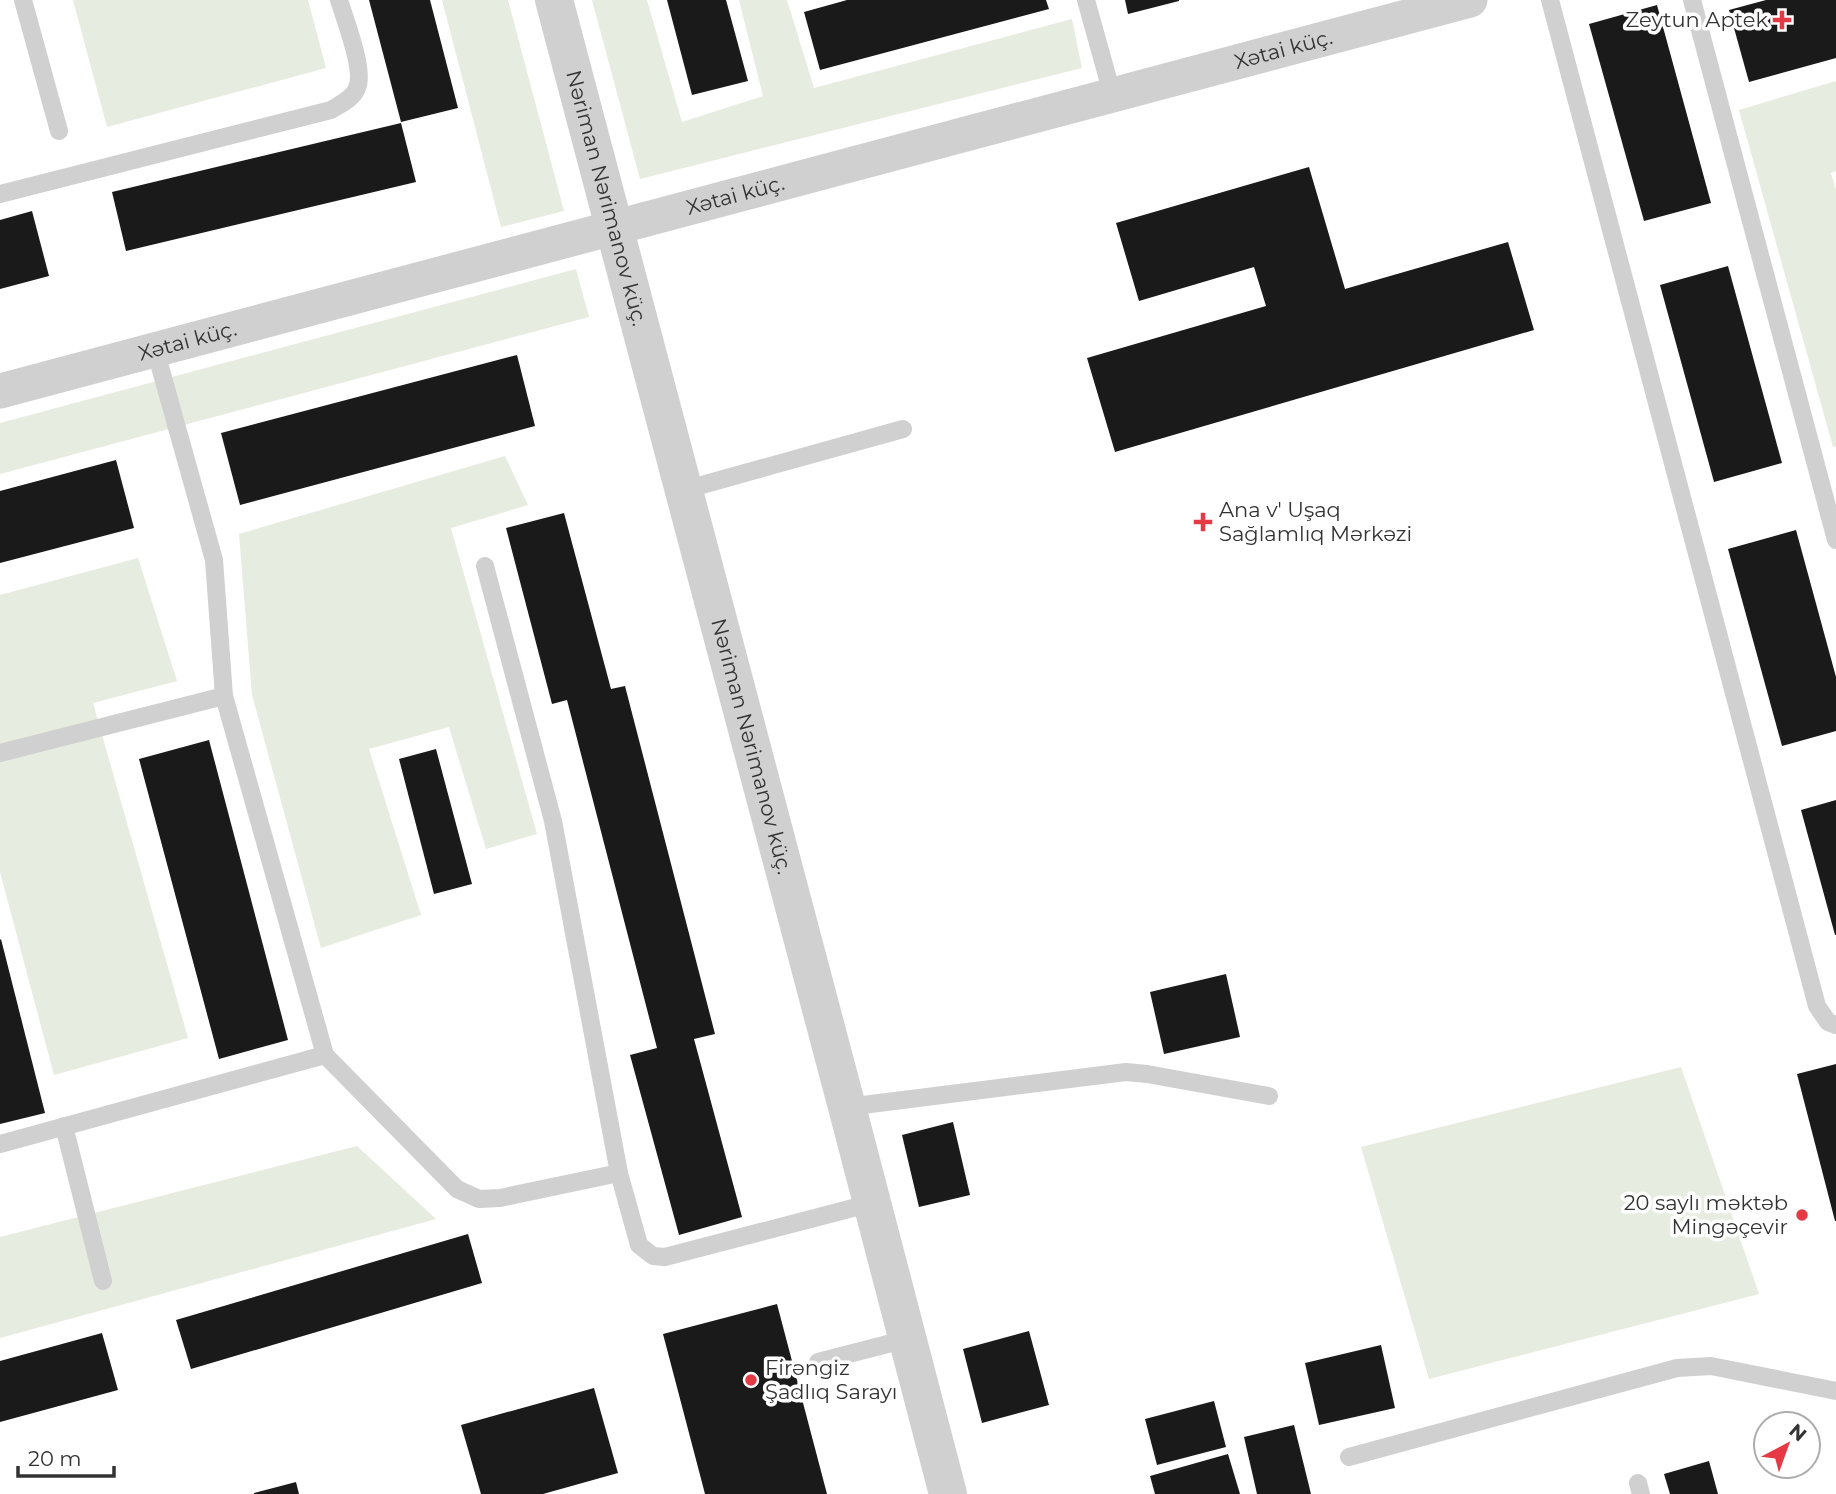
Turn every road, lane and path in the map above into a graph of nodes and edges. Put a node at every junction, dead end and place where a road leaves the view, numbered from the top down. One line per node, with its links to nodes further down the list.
1 (23, 0): 9 (lane)
2 (339, 0): 10 (lane)
3 (554, 0): 11 (street, Nəriman Nərimanov küç.)
4 (1086, 0): 8 (lane)
5 (1470, 0): 8 (street, Xətai küç.)
6 (1550, 0): 20 (lane)
7 (1692, 0): 16 (lane)
8 (1113, 97): 11 (street, Xətai küç.)
9 (60, 131)
10 (0, 194)
11 (614, 226): 12 (street, Xətai küç.); 15 (street, Nəriman Nərimanov küç.)
12 (155, 349): 13 (street, Xətai küç.); 18 (lane)
13 (0, 391)
14 (904, 429): 15 (lane)
15 (684, 490): 23 (street, Nəriman Nərimanov küç.)
16 (1836, 540)
17 (485, 566): 26 (lane)
18 (225, 696): 19 (lane); 21 (lane)
19 (0, 753)
20 (1836, 1025)
21 (325, 1055): 24 (lane); 26 (lane)
22 (1269, 1096): 23 (lane)
23 (847, 1107): 27 (street, Nəriman Nərimanov küç.)
24 (64, 1126): 25 (lane); 28 (lane)
25 (0, 1144)
26 (620, 1172): 27 (lane)
27 (872, 1203): 29 (street, Nəriman Nərimanov küç.)
28 (103, 1281)
29 (907, 1339): 30 (lane); 33 (street, Nəriman Nərimanov küç.)
30 (818, 1362)
31 (1836, 1391): 32 (lane)
32 (1349, 1457)
33 (947, 1494)

